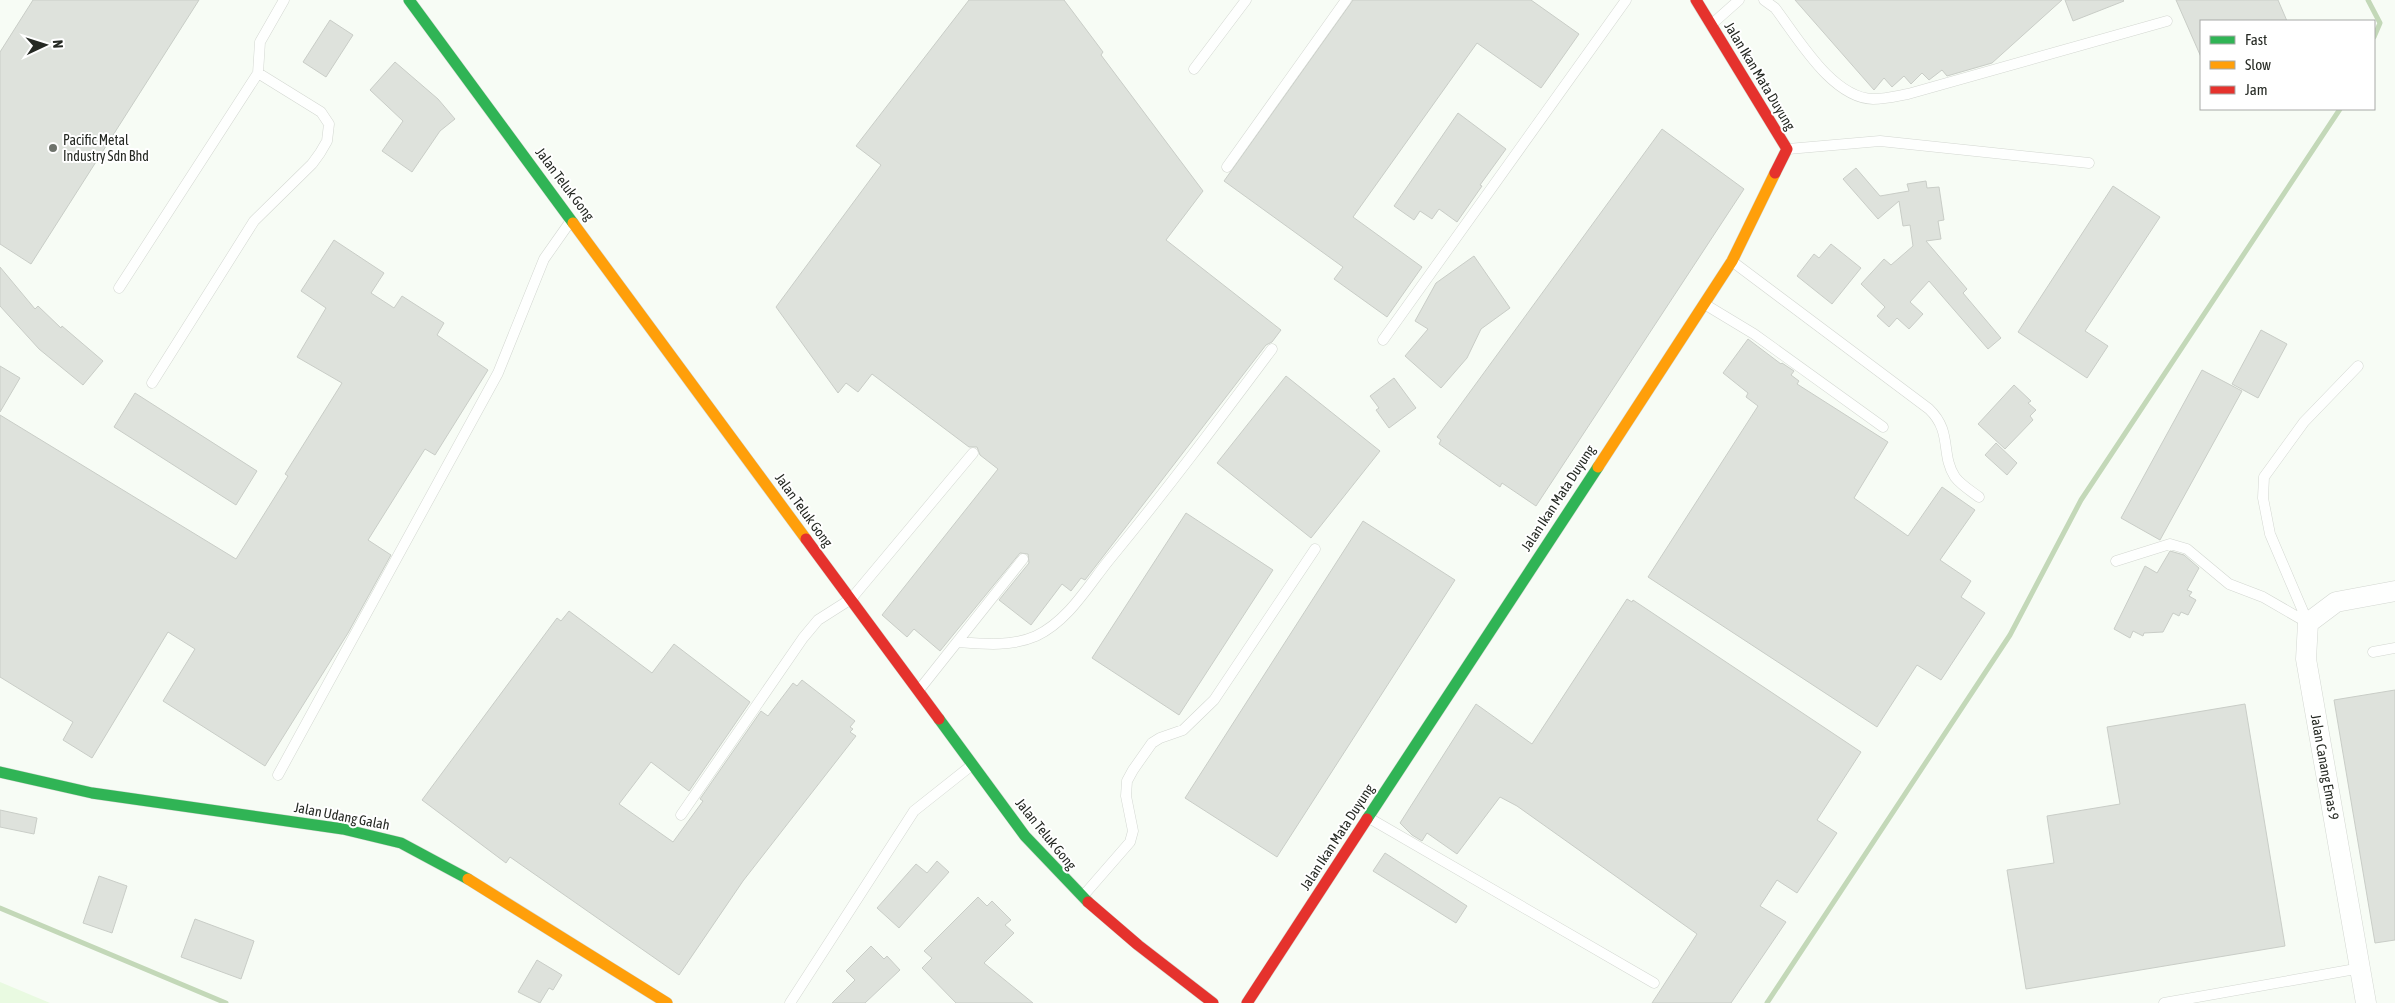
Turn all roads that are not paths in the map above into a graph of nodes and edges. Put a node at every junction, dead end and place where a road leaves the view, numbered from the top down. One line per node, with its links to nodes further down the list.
1 (284, 0): 12 (lane)
2 (409, 0): 16 (street, Jalan Teluk Gong)
3 (1246, 0): 11 (lane)
4 (1346, 0): 15 (lane)
5 (1626, 0): 20 (lane)
6 (1696, 0): 10 (street, Jalan Ikan Mata Duyung)
7 (1740, 0): 10 (lane)
8 (1764, 0): 9 (lane)
9 (2167, 21)
10 (1712, 24): 13 (street, Jalan Ikan Mata Duyung)
11 (1194, 69)
12 (258, 73): 18 (lane); 23 (lane)
13 (1787, 149): 14 (lane); 17 (street, Jalan Ikan Mata Duyung)
14 (2089, 164)
15 (1227, 167)
16 (572, 219): 31 (street, Jalan Teluk Gong); 39 (lane)
17 (1732, 261): 19 (street, Jalan Ikan Mata Duyung); 26 (lane)
18 (119, 288)
19 (1703, 303): 24 (lane); 41 (street, Jalan Ikan Mata Duyung)
20 (1383, 340)
21 (1272, 349): 33 (lane)
22 (2358, 366): 32 (lane)
23 (152, 383)
24 (1883, 427)
25 (973, 453): 31 (lane)
26 (1979, 497)
27 (1315, 549): 42 (lane)
28 (1023, 560): 33 (lane)
29 (2116, 561): 32 (lane)
30 (2395, 591): 32 (street)
31 (851, 599): 36 (street, Jalan Teluk Gong); 40 (lane)
32 (2308, 623): 43 (street, Jalan Canang Emas 9)
33 (957, 642): 36 (lane)
34 (2395, 648): 35 (lane)
35 (2373, 652)
36 (918, 690): 37 (street, Jalan Teluk Gong)
37 (973, 765): 42 (street, Jalan Teluk Gong); 46 (lane)
38 (0, 772): 45 (street, Jalan Udang Galah)
39 (278, 775)
40 (681, 815)
41 (1368, 818): 44 (lane); 48 (street, Jalan Ikan Mata Duyung)
42 (1082, 897): 47 (street, Jalan Teluk Gong)
43 (2360, 968): 49 (lane); 50 (street, Jalan Canang Emas 9)
44 (1654, 984)
45 (667, 1003)
46 (790, 1003)
47 (1213, 1003)
48 (1247, 1003)
49 (2164, 1003)
50 (2366, 1003)

